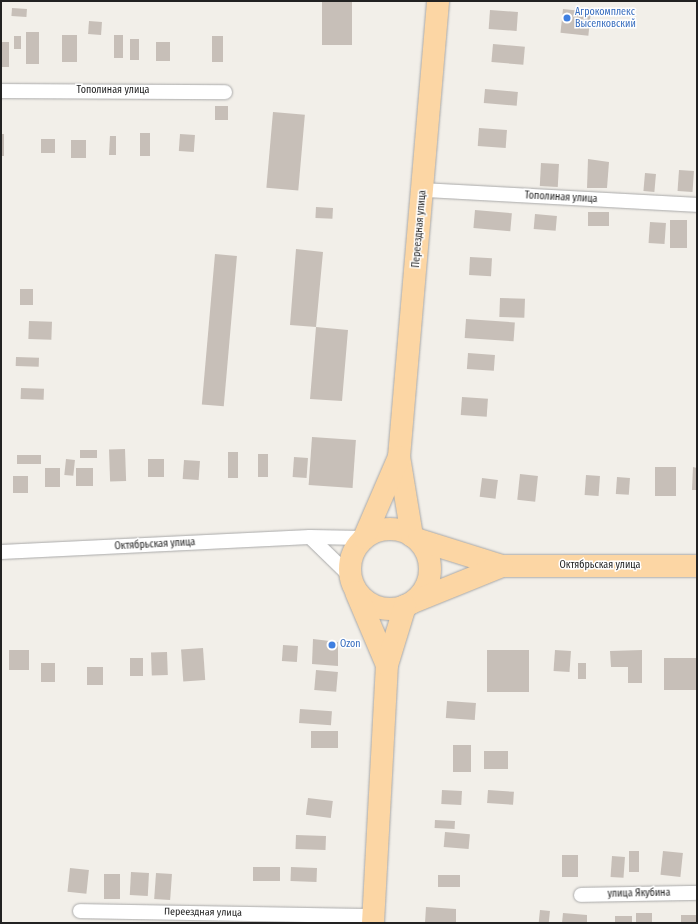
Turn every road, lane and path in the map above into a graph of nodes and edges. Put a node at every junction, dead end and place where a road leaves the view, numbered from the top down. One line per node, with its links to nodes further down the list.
1 (438, 1): 4 (main road, Переездная улица)
2 (1, 90): 3 (street, Тополиная улица)
3 (225, 92)
4 (424, 190): 5 (street, Тополиная улица); 6 (main road, Переездная улица)
5 (697, 205)
6 (399, 457): 8 (main road, Переездная улица); 9 (main road, Переездная улица)
7 (310, 537): 8 (street, Октябрьская улица); 10 (street, Октябрьская улица); 13 (street)
8 (364, 538): 9 (main road); 13 (main road)
9 (415, 538): 11 (main road, Октябрьская улица); 14 (main road)
10 (1, 552)
11 (502, 566): 12 (main road, Октябрьская улица); 14 (main road, Октябрьская улица)
12 (697, 566)
13 (352, 583): 14 (main road); 15 (main road, Переездная улица)
14 (409, 604): 15 (main road, Переездная улица)
15 (387, 665): 19 (main road, Переездная улица)
16 (697, 893): 17 (street, улица Якубина)
17 (582, 895)
18 (80, 910): 19 (street, Переездная улица)
19 (374, 920)

